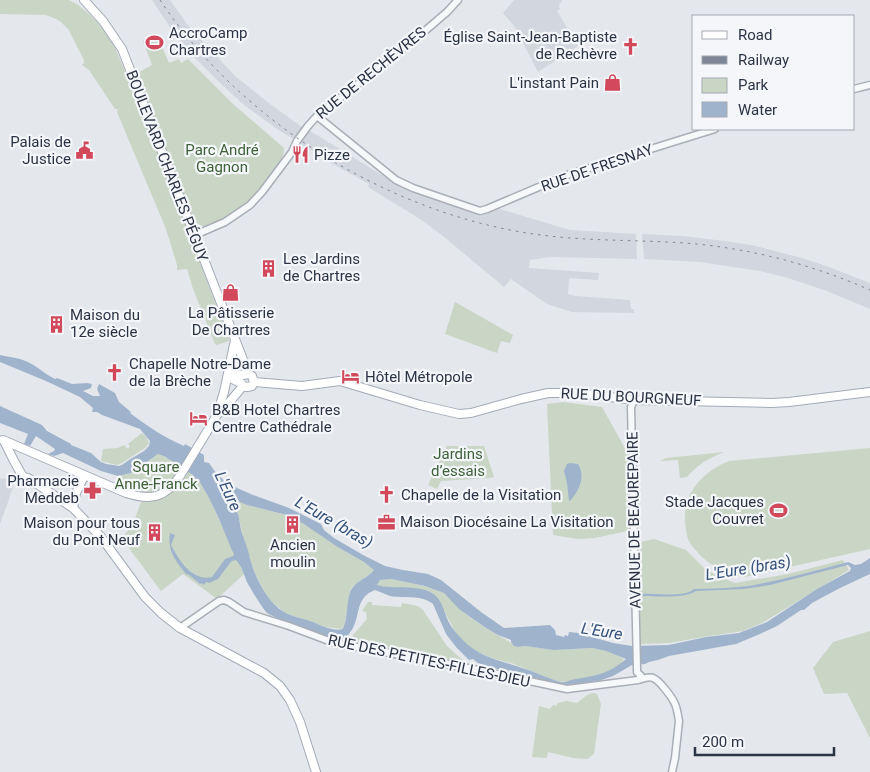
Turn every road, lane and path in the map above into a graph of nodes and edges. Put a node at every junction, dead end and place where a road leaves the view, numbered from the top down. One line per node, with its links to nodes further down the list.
1 (78, 0): 3 (main road)
2 (458, 0): 6 (street, RUE DE RECHÈVRES)
3 (86, 2): 8 (main road, BOULEVARD CHARLES PÉGUY)
4 (870, 85): 5 (street)
5 (855, 89)
6 (317, 116): 7 (street, RUE DE FRESNAY); 8 (street, RUE DE RECHÈVRES)
7 (712, 130)
8 (195, 235): 9 (main road, BOULEVARD CHARLES PÉGUY)
9 (235, 340): 10 (main road); 11 (main road, BOULEVARD CHARLES PÉGUY)
10 (228, 375): 11 (main road); 15 (main road)
11 (243, 379): 12 (main road); 12 (main road); 15 (main road)
12 (254, 382): 14 (main road, RUE DU BOURGNEUF)
13 (870, 392): 14 (main road, RUE DU BOURGNEUF)
14 (634, 400): 20 (street, AVENUE DE BEAUREPAIRE)
15 (217, 414): 17 (main road)
16 (2, 440): 17 (main road); 18 (main road)
17 (84, 476): 18 (main road)
18 (73, 508): 19 (main road)
19 (180, 628): 20 (street, RUE DES PETITES-FILLES-DIEU); 21 (main road)
20 (638, 680): 22 (street)
21 (316, 772)
22 (672, 772)

